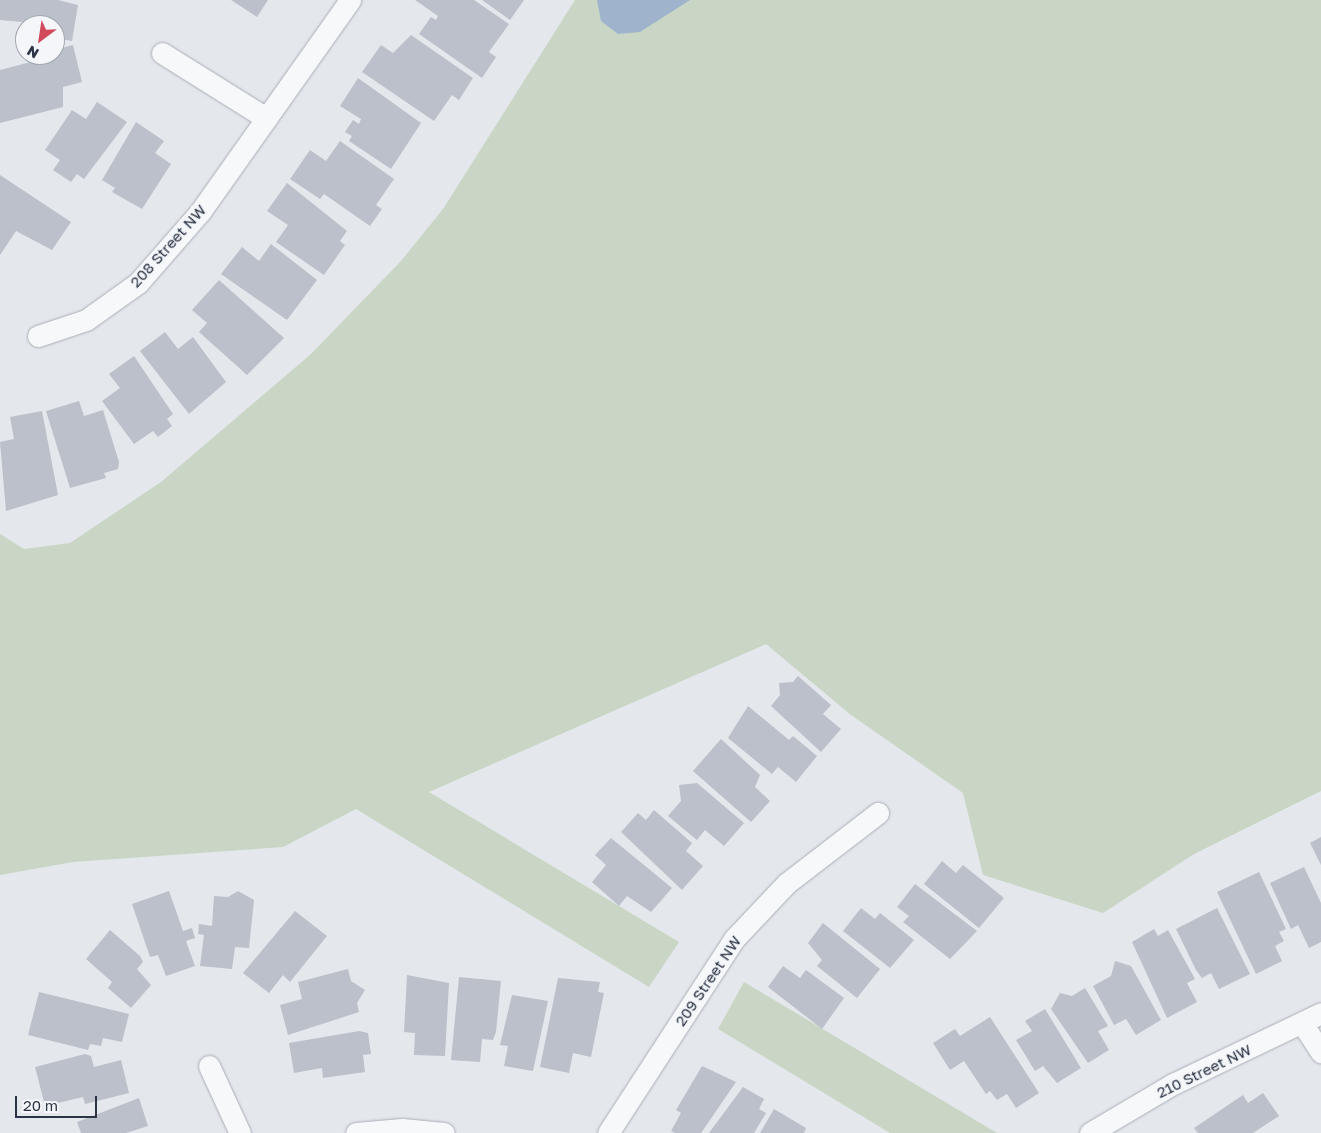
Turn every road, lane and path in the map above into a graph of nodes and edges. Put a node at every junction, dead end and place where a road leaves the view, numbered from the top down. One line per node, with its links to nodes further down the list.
1 (350, 0): 3 (street, 208 Street NW)
2 (162, 53): 3 (street)
3 (266, 118): 4 (street, 208 Street NW)
4 (38, 336)
5 (878, 813): 13 (street, 209 Street NW)
6 (1321, 1013): 7 (street, 210 Street NW)
7 (1302, 1023): 8 (street); 14 (street, 210 Street NW)
8 (1321, 1052)
9 (209, 1066): 10 (street)
10 (240, 1133)
11 (356, 1133): 12 (street)
12 (444, 1133)
13 (608, 1133)
14 (1090, 1133)

